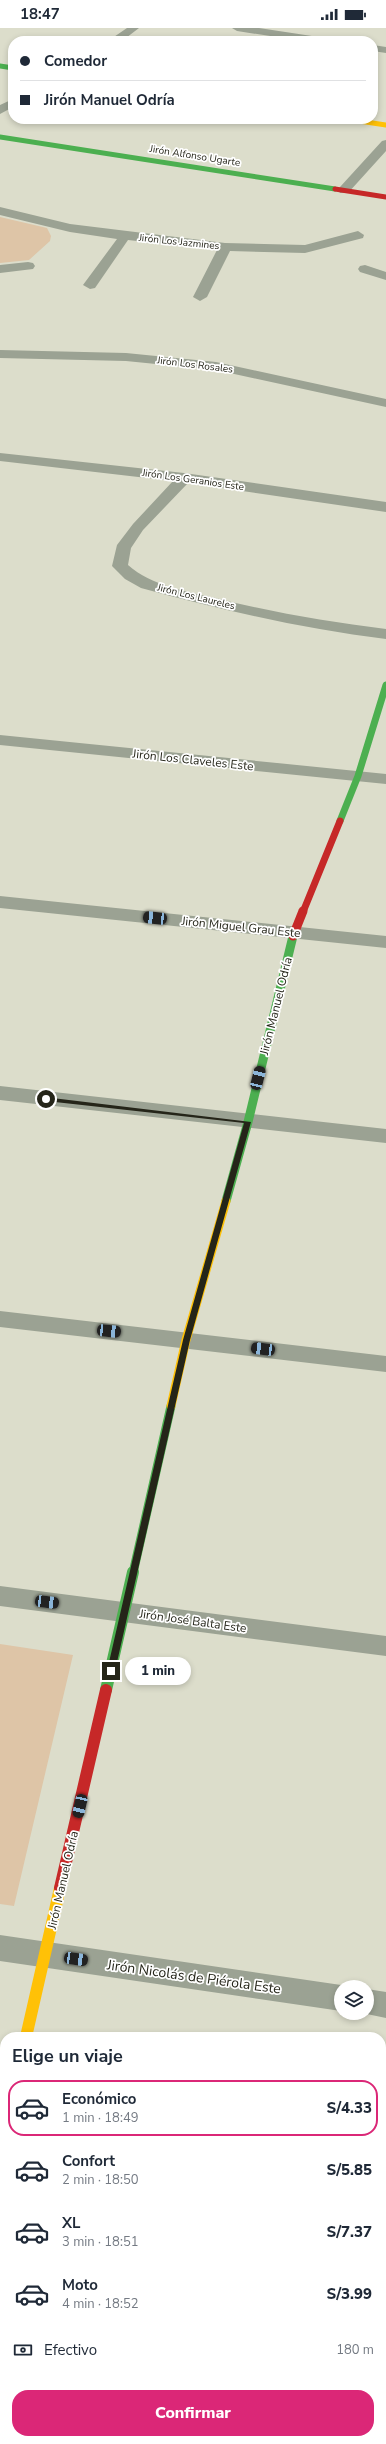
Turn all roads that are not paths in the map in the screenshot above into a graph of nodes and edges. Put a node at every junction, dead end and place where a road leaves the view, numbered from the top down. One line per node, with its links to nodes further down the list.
1 (134, 28): 3 (street)
2 (238, 28): 4 (street)
3 (122, 36)
4 (291, 36)
5 (0, 137): 7 (street, Jirón Alfonso Ugarte)
6 (386, 144): 7 (street)
7 (344, 190): 8 (street, Jirón Alfonso Ugarte)
8 (386, 197)
9 (0, 211): 11 (street, Jirón Los Jazmines)
10 (358, 235): 12 (street, Jirón Los Jazmines)
11 (125, 236): 12 (street, Jirón Los Jazmines); 17 (street)
12 (225, 247): 18 (street)
13 (28, 266): 14 (street)
14 (0, 269)
15 (365, 269): 16 (street)
16 (386, 276)
17 (90, 285)
18 (200, 297)
19 (0, 354): 20 (street, Jirón Los Rosales)
20 (386, 403)
21 (0, 456): 22 (street, Jirón Los Geranios Este)
22 (184, 478): 23 (street, Jirón Los Geranios Este); 24 (street, Jirón Los Laureles)
23 (386, 508)
24 (386, 634)
25 (386, 685): 27 (street, Jirón Manuel Odría)
26 (0, 740): 27 (street, Jirón Los Claveles Este)
27 (358, 776): 28 (street, Jirón Los Claveles Este); 30 (street, Jirón Manuel Odría)
28 (386, 779)
29 (0, 902): 30 (street, Jirón Miguel Grau Este)
30 (294, 933): 31 (street, Jirón Miguel Grau Este); 33 (street, Jirón Manuel Odría)
31 (386, 942)
32 (0, 1093): 33 (street)
33 (248, 1122): 34 (street); 36 (street, Jirón Manuel Odría)
34 (386, 1136)
35 (0, 1319): 36 (street)
36 (186, 1340): 37 (street); 39 (street, Jirón Manuel Odría)
37 (386, 1364)
38 (0, 1596): 39 (street, Jirón José Balta Este)
39 (125, 1612): 40 (street, Jirón José Balta Este); 42 (street, Jirón Manuel Odría)
40 (386, 1646)
41 (0, 1948): 42 (street, Jirón Nicolás de Piérola Este)
42 (45, 1955): 43 (street, Jirón Nicolás de Piérola Este); 46 (street, Jirón Manuel Odría)
43 (334, 1997)
44 (374, 2003): 45 (street)
45 (386, 2005)
46 (27, 2032)

